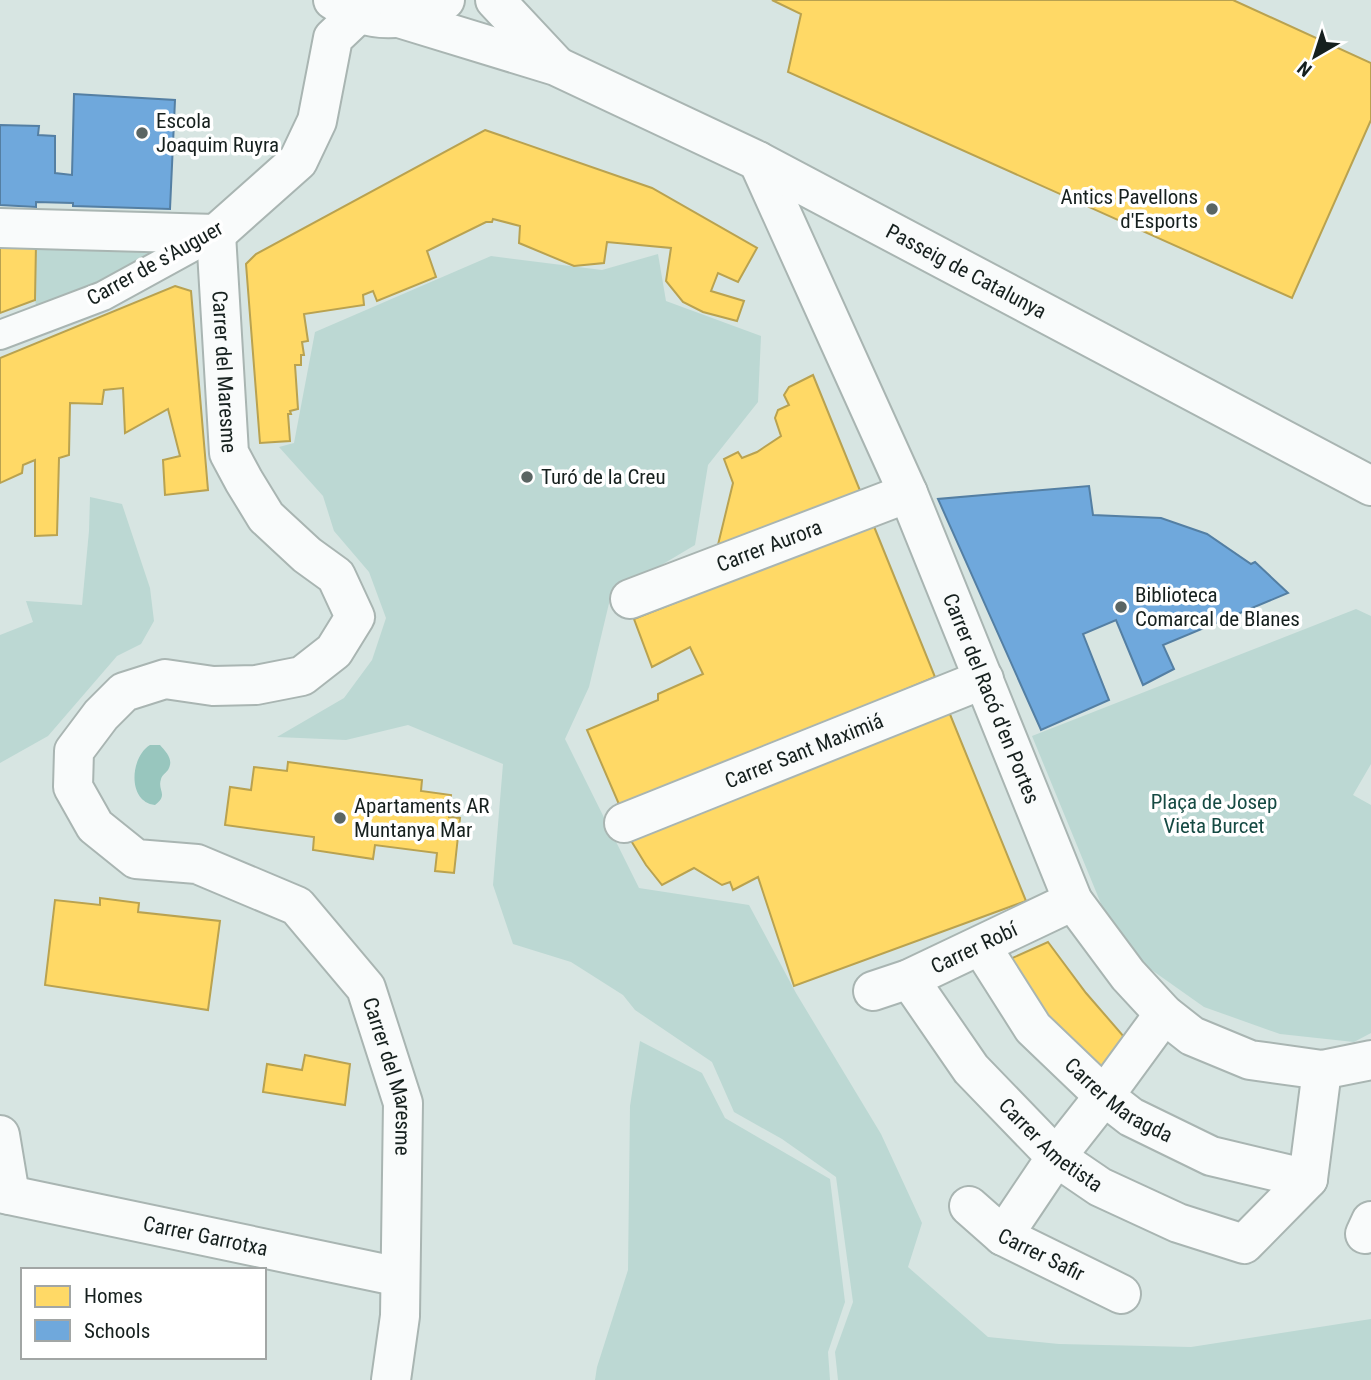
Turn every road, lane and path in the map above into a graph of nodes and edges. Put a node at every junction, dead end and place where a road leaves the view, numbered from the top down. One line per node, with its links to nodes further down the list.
1 (445, 0): 4 (street)
2 (495, 0): 5 (street, Passeig de Catalunya)
3 (344, 6): 4 (street); 8 (street, Carrer de s'Auguer)
4 (399, 18): 5 (street, Passeig de Catalunya)
5 (556, 66): 6 (street, Passeig de Catalunya)
6 (758, 161): 10 (street, Passeig de Catalunya); 11 (street, Carrer del Racó d'en Portes)
7 (0, 228): 8 (street)
8 (216, 234): 9 (street, Carrer de s'Auguer); 29 (street, Carrer del Maresme)
9 (0, 335)
10 (1371, 486)
11 (908, 493): 12 (street, Carrer Aurora); 13 (street, Carrer del Racó d'en Portes)
12 (629, 599)
13 (984, 679): 14 (street, Carrer Sant Maximiá); 15 (street, Carrer del Racó d'en Portes)
14 (624, 823)
15 (1073, 901): 16 (street, Carrer Robí); 19 (street, Carrer del Racó d'en Portes)
16 (981, 946): 17 (street, Carrer Robí); 22 (street, Carrer Maragda)
17 (909, 979): 18 (street, Carrer Robí); 24 (street, Carrer Ametista)
18 (873, 990)
19 (1164, 1014): 21 (street, Carrer del Racó d'en Portes); 22 (street)
20 (1371, 1060): 21 (street, Carrer del Racó d'en Portes)
21 (1322, 1070): 25 (street)
22 (1104, 1096): 24 (street); 25 (street, Carrer Maragda)
23 (0, 1135): 26 (street, Carrer Garrotxa)
24 (1056, 1157): 25 (street, Carrer Ametista); 28 (street)
25 (1308, 1180)
26 (5, 1194): 29 (street, Carrer Garrotxa)
27 (969, 1206): 28 (street, Carrer Safir)
28 (1003, 1236): 30 (street, Carrer Safir)
29 (400, 1277): 31 (street, Carrer del Maresme)
30 (1121, 1294)
31 (391, 1380)

